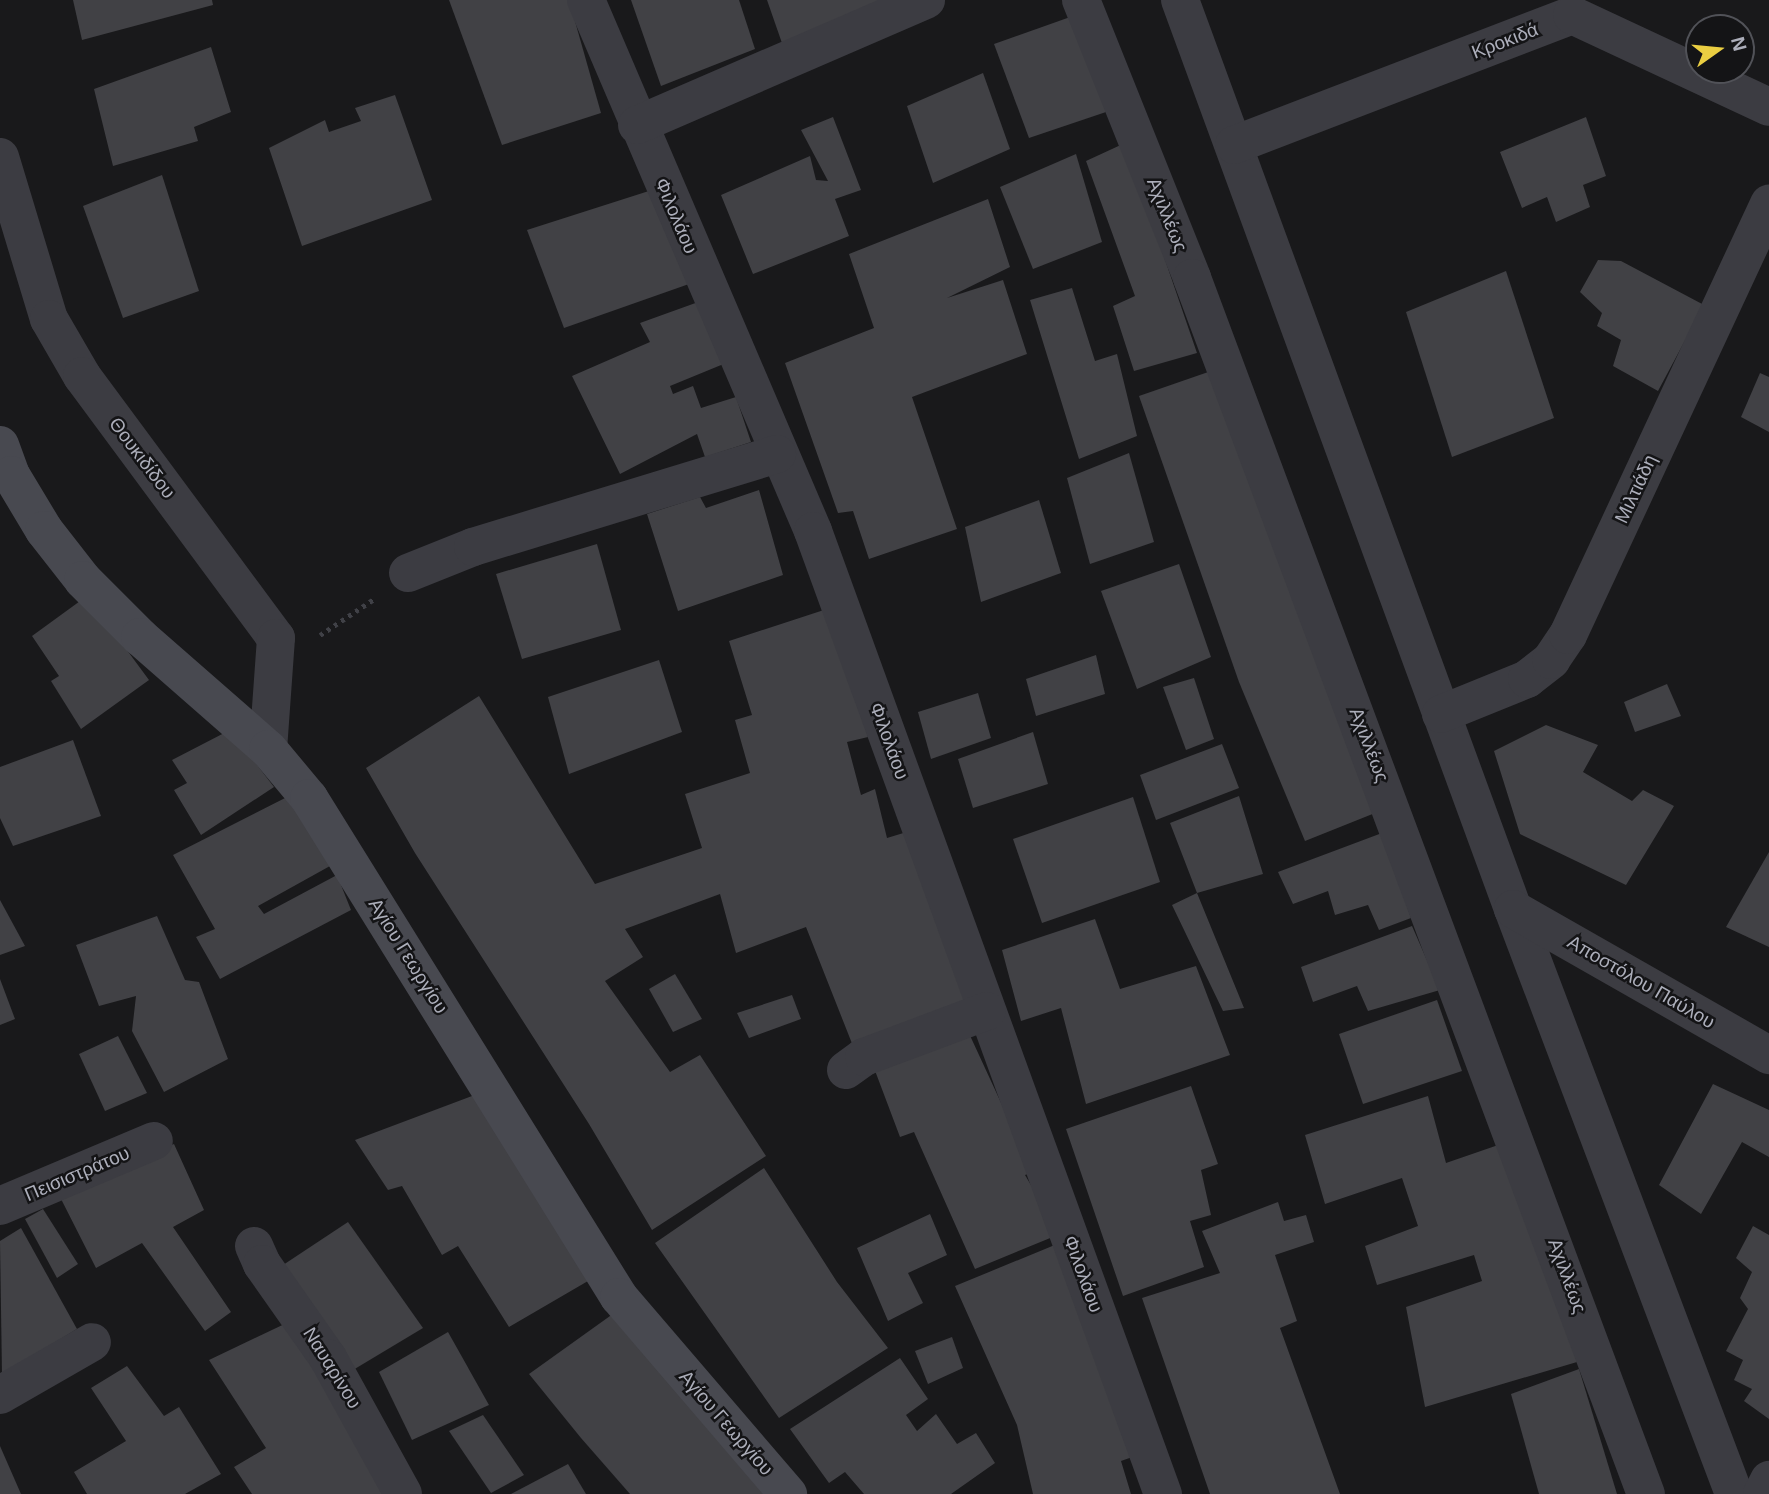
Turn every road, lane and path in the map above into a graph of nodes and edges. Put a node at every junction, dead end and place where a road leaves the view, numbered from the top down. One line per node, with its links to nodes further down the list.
1 (586, 0): 7 (street, Φιλολάου)
2 (926, 0): 7 (street)
3 (1081, 0): 30 (street, Αχιλλέως)
4 (1180, 0): 8 (street)
5 (1573, 8): 6 (street, Κροκιδά); 8 (street, Κροκιδά)
6 (1769, 107)
7 (637, 125): 12 (street, Φιλολάου)
8 (1234, 145): 15 (street)
9 (0, 157): 14 (street, Θουκιδίδου)
10 (1769, 204): 15 (street, Μιλτιάδη)
11 (0, 445): 16 (street, Αγίου Γεωργίου)
12 (777, 454): 13 (street); 18 (street, Φιλολάου)
13 (408, 573): 14 (path)
14 (274, 666): 16 (street, Θουκιδίδου)
15 (1441, 714): 17 (street)
16 (268, 749): 28 (street, Αγίου Γεωργίου)
17 (1513, 909): 19 (street, Αποστόλου Παύλου); 31 (street)
18 (987, 1011): 20 (street); 29 (street, Φιλολάου)
19 (1769, 1055)
20 (846, 1070)
21 (154, 1141): 22 (street, Πεισιστράτου)
22 (0, 1206)
23 (254, 1245): 27 (street, Ναυαρίνου)
24 (92, 1342): 25 (street)
25 (0, 1395)
26 (1769, 1480): 32 (street)
27 (403, 1494)
28 (788, 1494)
29 (1163, 1494)
30 (1646, 1494)
31 (1734, 1494)
32 (1762, 1494)

